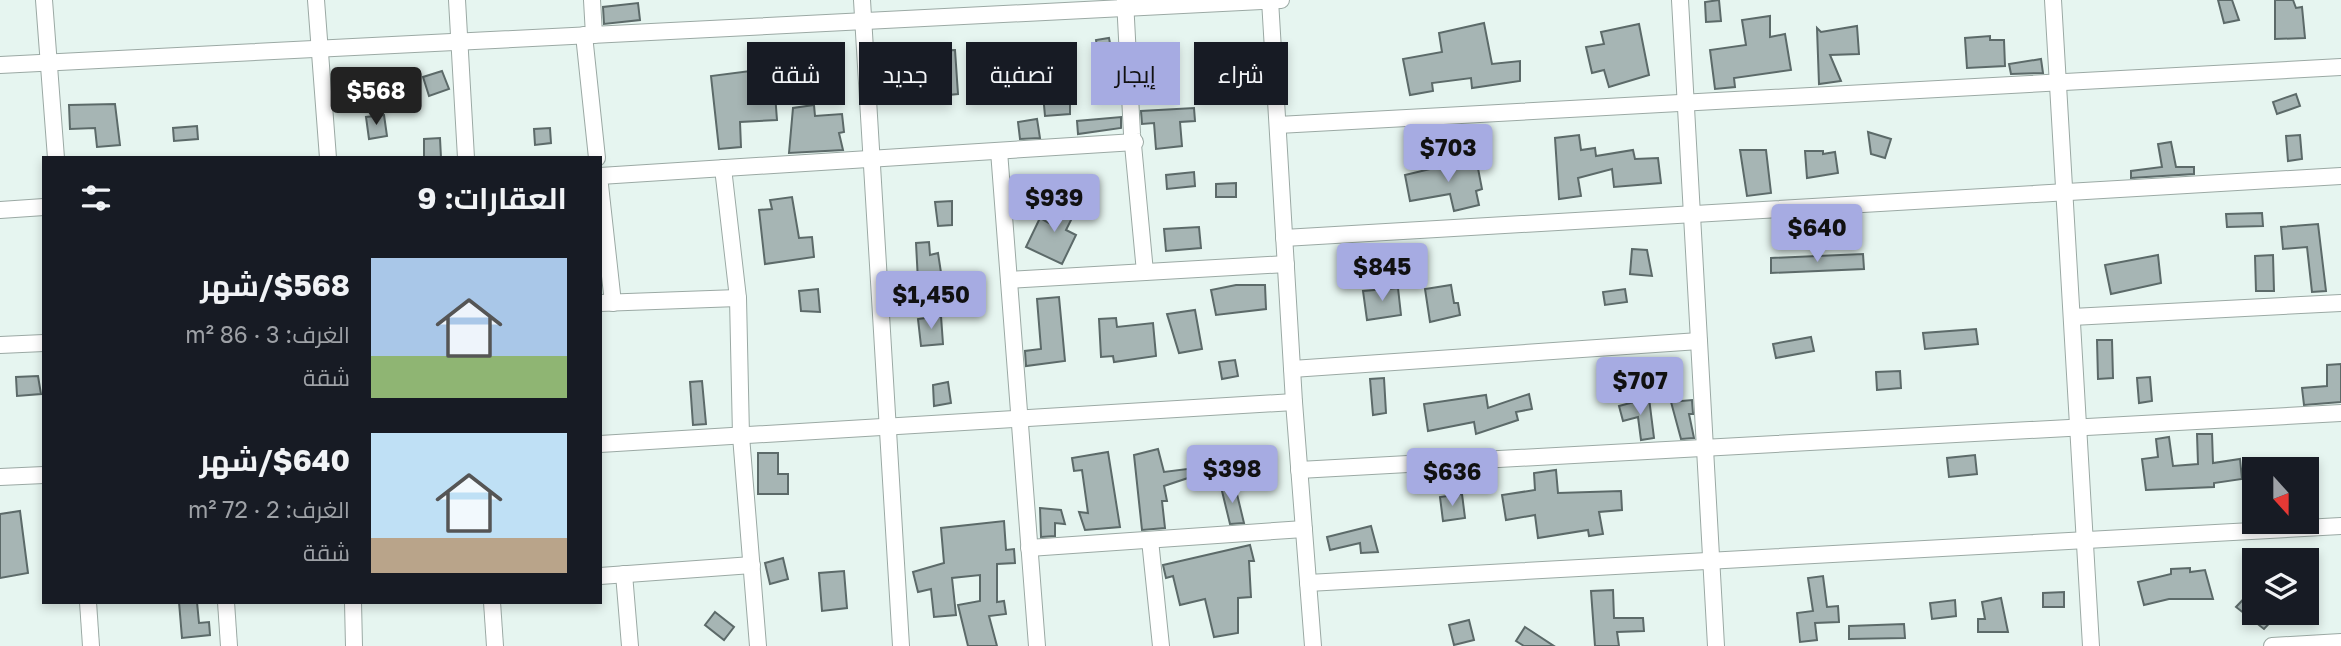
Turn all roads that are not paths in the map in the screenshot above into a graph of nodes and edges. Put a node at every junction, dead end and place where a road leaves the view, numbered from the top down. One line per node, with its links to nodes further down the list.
1 (44, 0): 15 (street)
2 (316, 0): 14 (street)
3 (457, 0): 13 (street)
4 (592, 0): 12 (street)
5 (862, 0): 11 (street)
6 (1270, 0): 7 (street); 10 (street); 20 (street)
7 (1280, 0)
8 (1681, 0): 19 (street)
9 (2053, 0): 18 (street)
10 (1125, 4): 11 (street); 21 (street)
11 (864, 21): 12 (street); 27 (street)
12 (589, 35): 13 (street); 26 (street)
13 (460, 42): 14 (street); 25 (street)
14 (320, 49): 15 (street); 24 (street)
15 (49, 62): 16 (street); 23 (street)
16 (0, 65)
17 (2341, 67): 18 (street)
18 (2058, 82): 19 (street); 31 (street)
19 (1686, 103): 20 (street); 34 (street)
20 (1278, 125): 36 (street)
21 (1134, 142): 22 (street); 38 (street)
22 (999, 151): 27 (street); 39 (street)
23 (56, 156)
24 (328, 156)
25 (466, 156)
26 (597, 156)
27 (872, 159): 28 (street); 52 (street)
28 (723, 168): 29 (street); 40 (street)
29 (602, 176)
30 (2341, 176): 31 (street)
31 (2065, 192): 34 (street); 43 (street)
32 (42, 207): 33 (street)
33 (0, 210)
34 (1692, 214): 36 (street); 44 (street)
35 (602, 224): 41 (street)
36 (1284, 237): 37 (street)
37 (1286, 264): 38 (street); 47 (street)
38 (1145, 272): 39 (street)
39 (1009, 280): 50 (street)
40 (738, 298): 41 (street); 53 (street)
41 (606, 303)
42 (2341, 303): 43 (street)
43 (2072, 317): 51 (street)
44 (1699, 341): 47 (street); 55 (street)
45 (42, 343): 46 (street)
46 (0, 345)
47 (1292, 369): 48 (street)
48 (1294, 402): 50 (street); 56 (street)
49 (2341, 413): 51 (street)
50 (1019, 420): 52 (street); 63 (street)
51 (2079, 427): 55 (street); 62 (street)
52 (888, 428): 53 (street); 80 (street)
53 (741, 436): 54 (street); 65 (street)
54 (602, 444)
55 (1705, 447): 56 (street); 64 (street)
56 (1299, 470): 60 (street)
57 (42, 475): 58 (street)
58 (0, 477)
59 (2341, 526): 62 (street)
60 (1304, 529): 61 (street); 68 (street)
61 (1150, 540): 63 (street); 82 (street)
62 (2085, 540): 64 (street); 85 (street)
63 (1030, 548): 81 (street)
64 (1712, 561): 68 (street); 84 (street)
65 (751, 565): 66 (street); 79 (street)
66 (624, 574): 67 (street); 78 (street)
67 (602, 576)
68 (1308, 583): 83 (street)
69 (88, 604): 74 (street)
70 (226, 604): 75 (street)
71 (353, 604): 76 (street)
72 (492, 604): 77 (street)
73 (2341, 642): 86 (street)
74 (92, 646)
75 (229, 646)
76 (354, 646)
77 (495, 646)
78 (630, 646)
79 (758, 646)
80 (901, 646)
81 (1037, 646)
82 (1161, 646)
83 (1313, 646)
84 (1716, 646)
85 (2091, 646)
86 (2272, 646)

